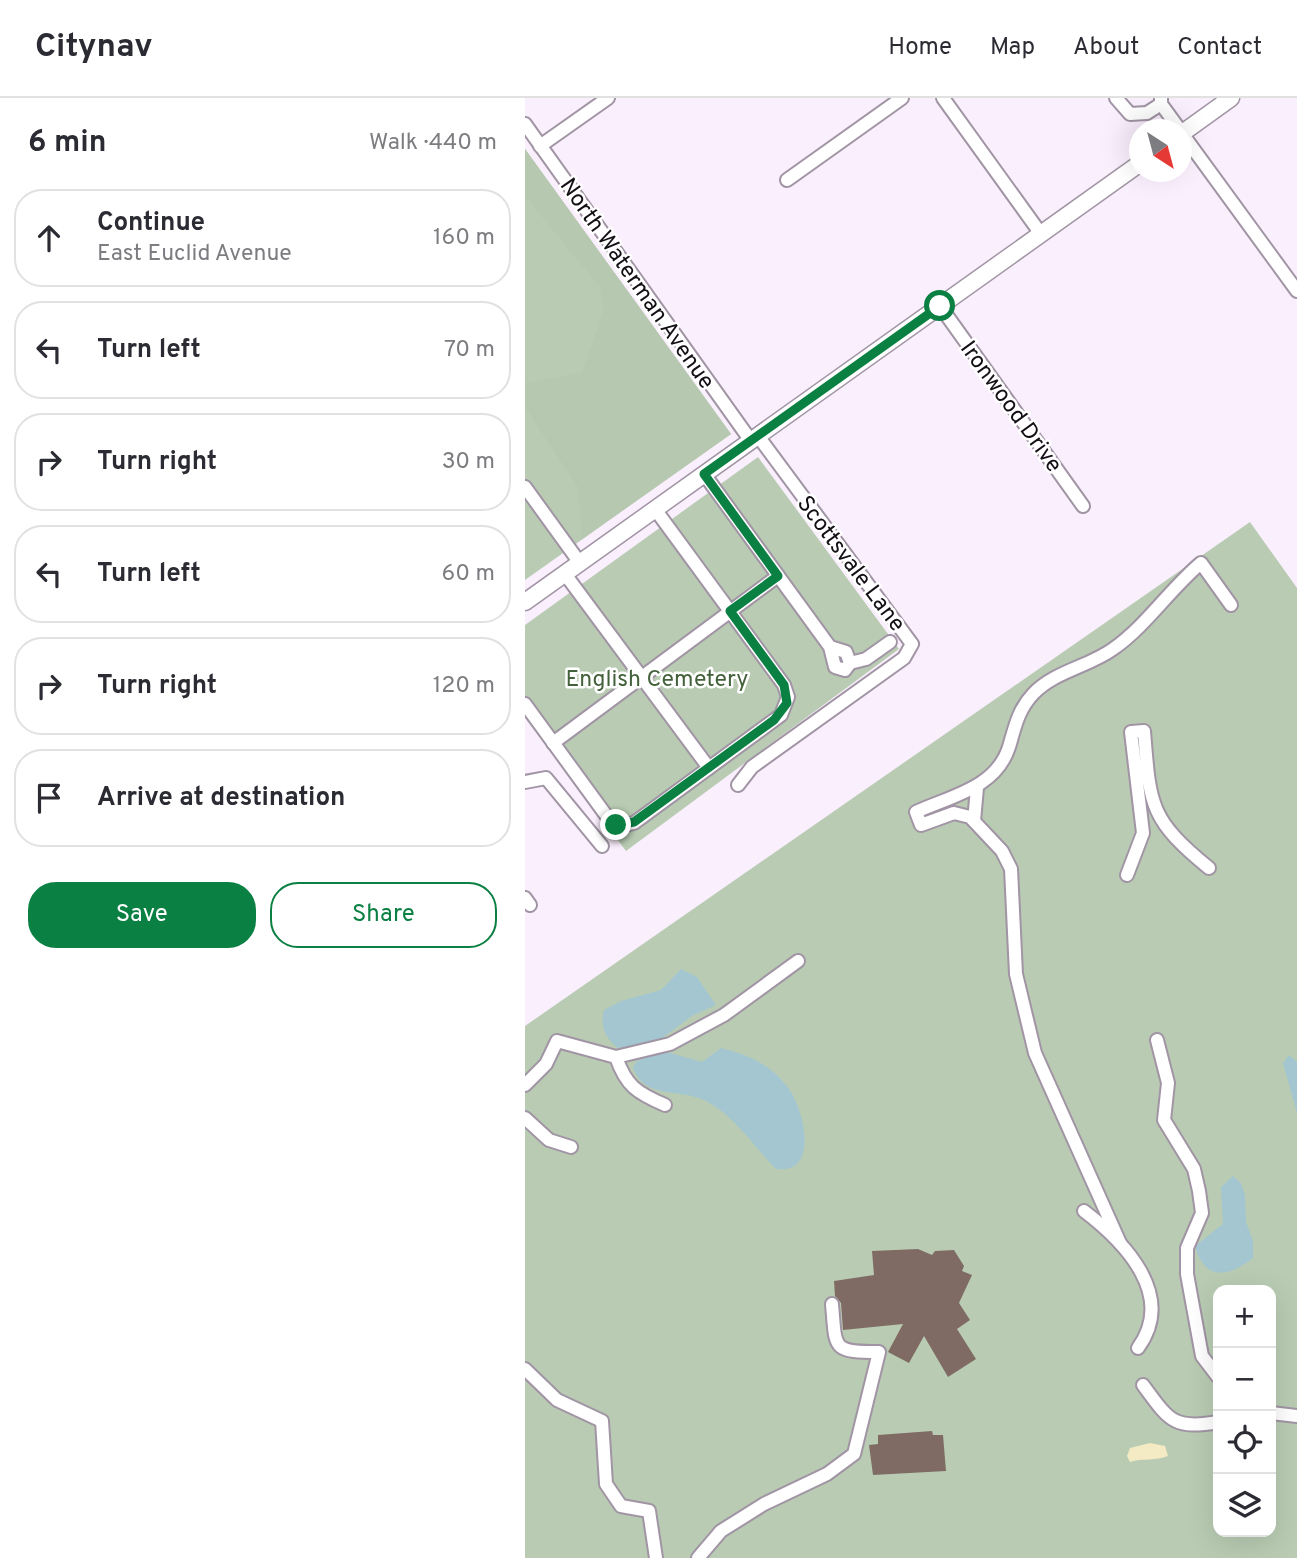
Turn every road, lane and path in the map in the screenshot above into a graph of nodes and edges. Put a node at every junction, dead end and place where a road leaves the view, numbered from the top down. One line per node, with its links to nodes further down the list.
1 (608, 98): 10 (street)
2 (902, 98): 13 (street)
3 (943, 98): 14 (street)
4 (1116, 98): 6 (street)
5 (1231, 98): 9 (main road)
6 (1161, 101): 7 (street)
7 (1173, 119)
8 (525, 124): 10 (street, North Waterman Avenue)
9 (1192, 125)
10 (541, 146): 17 (street, North Waterman Avenue)
11 (1192, 147): 15 (street)
12 (1129, 171): 14 (main road)
13 (787, 180)
14 (1041, 234): 16 (main road)
15 (1297, 291)
16 (940, 306): 17 (main road); 20 (street, Ironwood Drive)
17 (754, 438): 18 (main road); 34 (street, Scottsvale Lane)
18 (704, 474): 21 (main road); 24 (street)
19 (525, 487): 22 (street)
20 (1083, 506)
21 (655, 509): 22 (main road); 27 (street)
22 (580, 563): 23 (main road)
23 (565, 574): 25 (main road); 29 (street)
24 (778, 576): 27 (street); 28 (street)
25 (525, 602)
26 (1231, 605): 35 (street)
27 (730, 611): 29 (street); 32 (street)
28 (890, 642)
29 (641, 677): 31 (street); 32 (street)
30 (525, 704): 31 (street)
31 (553, 743): 32 (street)
32 (709, 768)
33 (525, 782): 37 (street)
34 (738, 785)
35 (977, 788): 36 (street); 36 (street)
36 (974, 821): 48 (street)
37 (602, 846)
38 (1209, 868): 39 (street)
39 (1127, 875)
40 (798, 961): 42 (street)
41 (1157, 1040): 52 (street)
42 (616, 1057): 43 (street); 44 (street)
43 (525, 1085)
44 (666, 1105)
45 (525, 1118): 46 (street)
46 (571, 1147)
47 (1084, 1211): 48 (street)
48 (1120, 1243): 50 (street)
49 (832, 1304): 58 (street)
50 (1138, 1348)
51 (525, 1369): 57 (street)
52 (1213, 1370)
53 (1143, 1385): 56 (street)
54 (1276, 1414): 55 (street)
55 (1297, 1416)
56 (1213, 1423)
57 (656, 1558)
58 (698, 1558)

